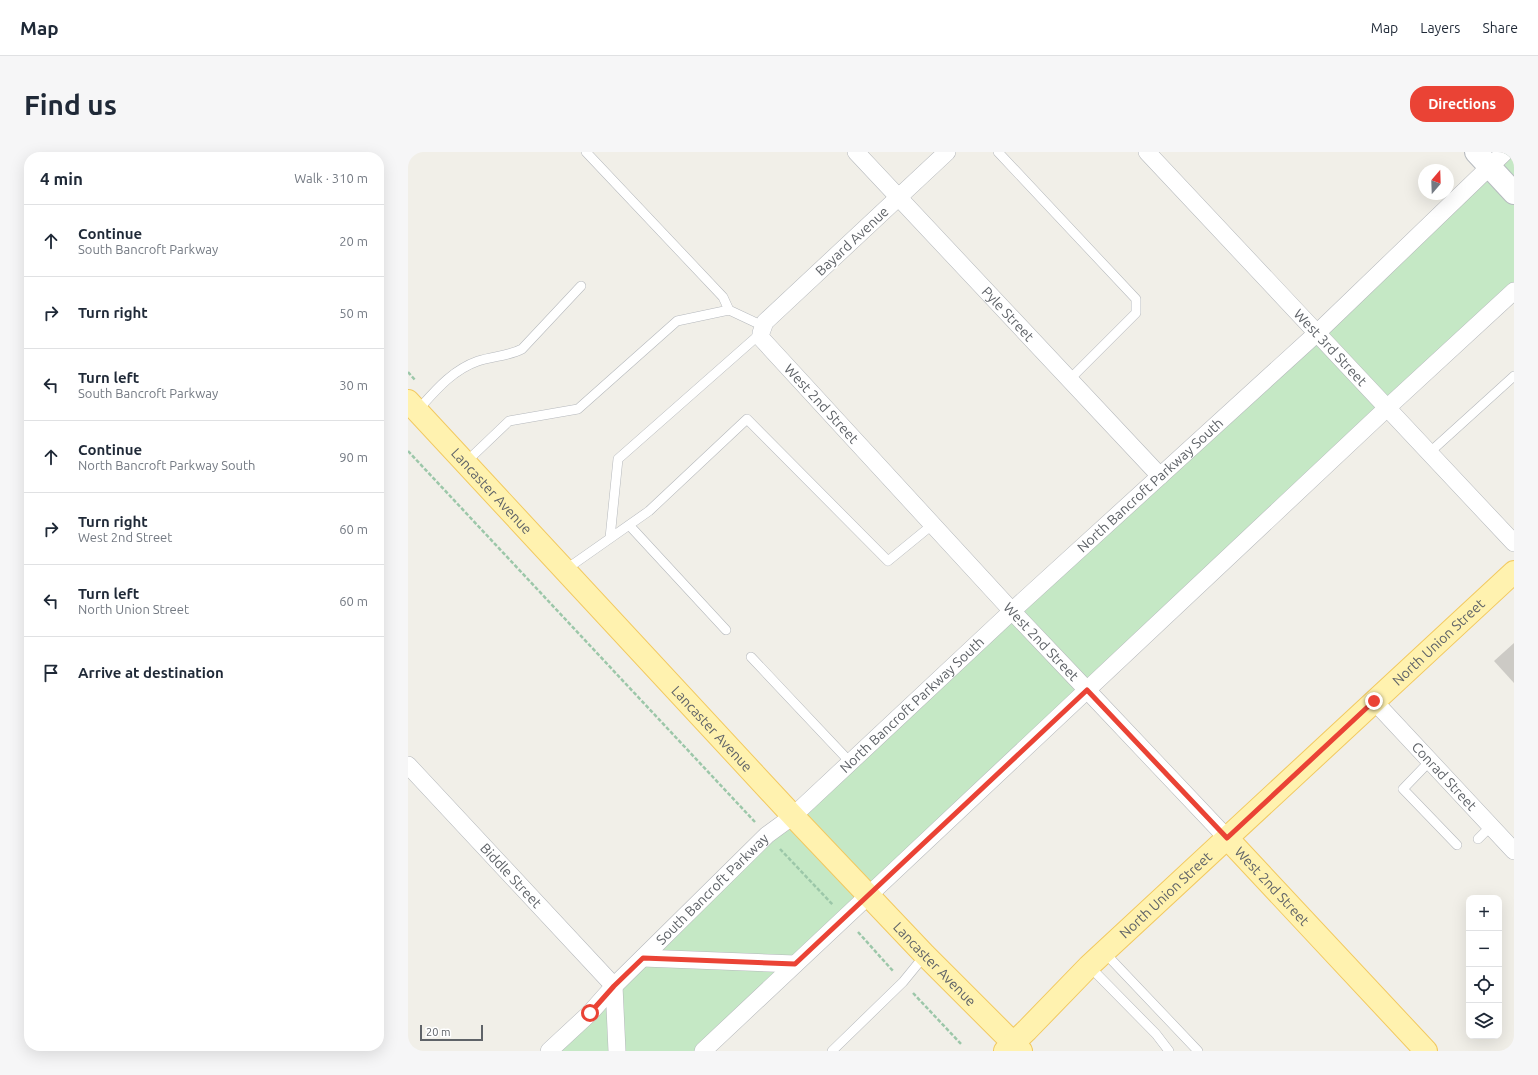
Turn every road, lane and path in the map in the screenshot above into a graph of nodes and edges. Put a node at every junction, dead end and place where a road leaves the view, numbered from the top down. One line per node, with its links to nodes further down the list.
1 (410, 152): 7 (path)
2 (586, 152): 13 (lane)
3 (856, 152): 10 (street, Pyle Street)
4 (947, 152): 10 (street, Bayard Avenue)
5 (998, 152): 17 (lane)
6 (1147, 152): 15 (street, West 3rd Street)
7 (408, 154)
8 (1490, 157): 9 (street); 15 (street, North Bancroft Parkway South)
9 (1514, 193)
10 (898, 198): 14 (street, Bayard Avenue); 17 (street, Pyle Street)
11 (581, 286): 18 (lane)
12 (1514, 291): 19 (street)
13 (729, 310): 14 (lane); 22 (lane)
14 (762, 330): 24 (street, West 2nd Street); 26 (lane)
15 (1317, 333): 19 (street, West 3rd Street); 23 (street, North Bancroft Parkway South)
16 (1514, 376): 21 (lane)
17 (1069, 380): 23 (street, Pyle Street)
18 (412, 406): 22 (main road, Lancaster Avenue)
19 (1387, 408): 21 (street, West 3rd Street); 33 (street)
20 (408, 451): 40 (path)
21 (1430, 453): 27 (street, West 3rd Street)
22 (465, 462): 28 (main road, Lancaster Avenue)
23 (1160, 476): 30 (street, North Bancroft Parkway South)
24 (932, 524): 25 (lane); 30 (street, West 2nd Street)
25 (629, 525): 26 (lane); 31 (lane)
26 (610, 538): 28 (lane)
27 (1514, 543)
28 (565, 570): 38 (main road, Lancaster Avenue)
29 (1514, 572): 34 (main road, North Union Street)
30 (1012, 612): 33 (street, West 2nd Street); 36 (street, North Bancroft Parkway South)
31 (726, 630)
32 (751, 657): 36 (lane)
33 (1087, 690): 41 (street, West 2nd Street); 45 (street)
34 (1374, 701): 35 (street, Conrad Street); 41 (main road, North Union Street)
35 (1430, 761): 39 (street, Conrad Street); 43 (lane)
36 (850, 762): 38 (street, North Bancroft Parkway South)
37 (408, 765): 52 (street, Biddle Street)
38 (793, 816): 40 (street, South Bancroft Parkway); 45 (main road, Lancaster Avenue)
39 (1491, 826): 42 (lane); 44 (street, Conrad Street)
40 (767, 835): 46 (path); 48 (street, South Bancroft Parkway)
41 (1227, 838): 49 (main road, North Union Street); 61 (main road, West 2nd Street)
42 (1478, 839)
43 (1457, 845)
44 (1514, 851)
45 (868, 895): 46 (street); 47 (main road, Lancaster Avenue)
46 (845, 917): 50 (street); 51 (path)
47 (925, 955): 51 (lane); 54 (main road, Lancaster Avenue)
48 (643, 958): 50 (street); 52 (street, South Bancroft Parkway)
49 (1096, 959): 54 (main road, North Union Street); 59 (lane); 60 (lane)
50 (795, 964): 57 (street)
51 (903, 982): 53 (path); 58 (lane)
52 (614, 986): 55 (street, South Bancroft Parkway); 56 (street)
53 (962, 1045)
54 (1013, 1048)
55 (549, 1051)
56 (617, 1051)
57 (703, 1051)
58 (832, 1051)
59 (1169, 1051)
60 (1198, 1051)
61 (1426, 1051)

